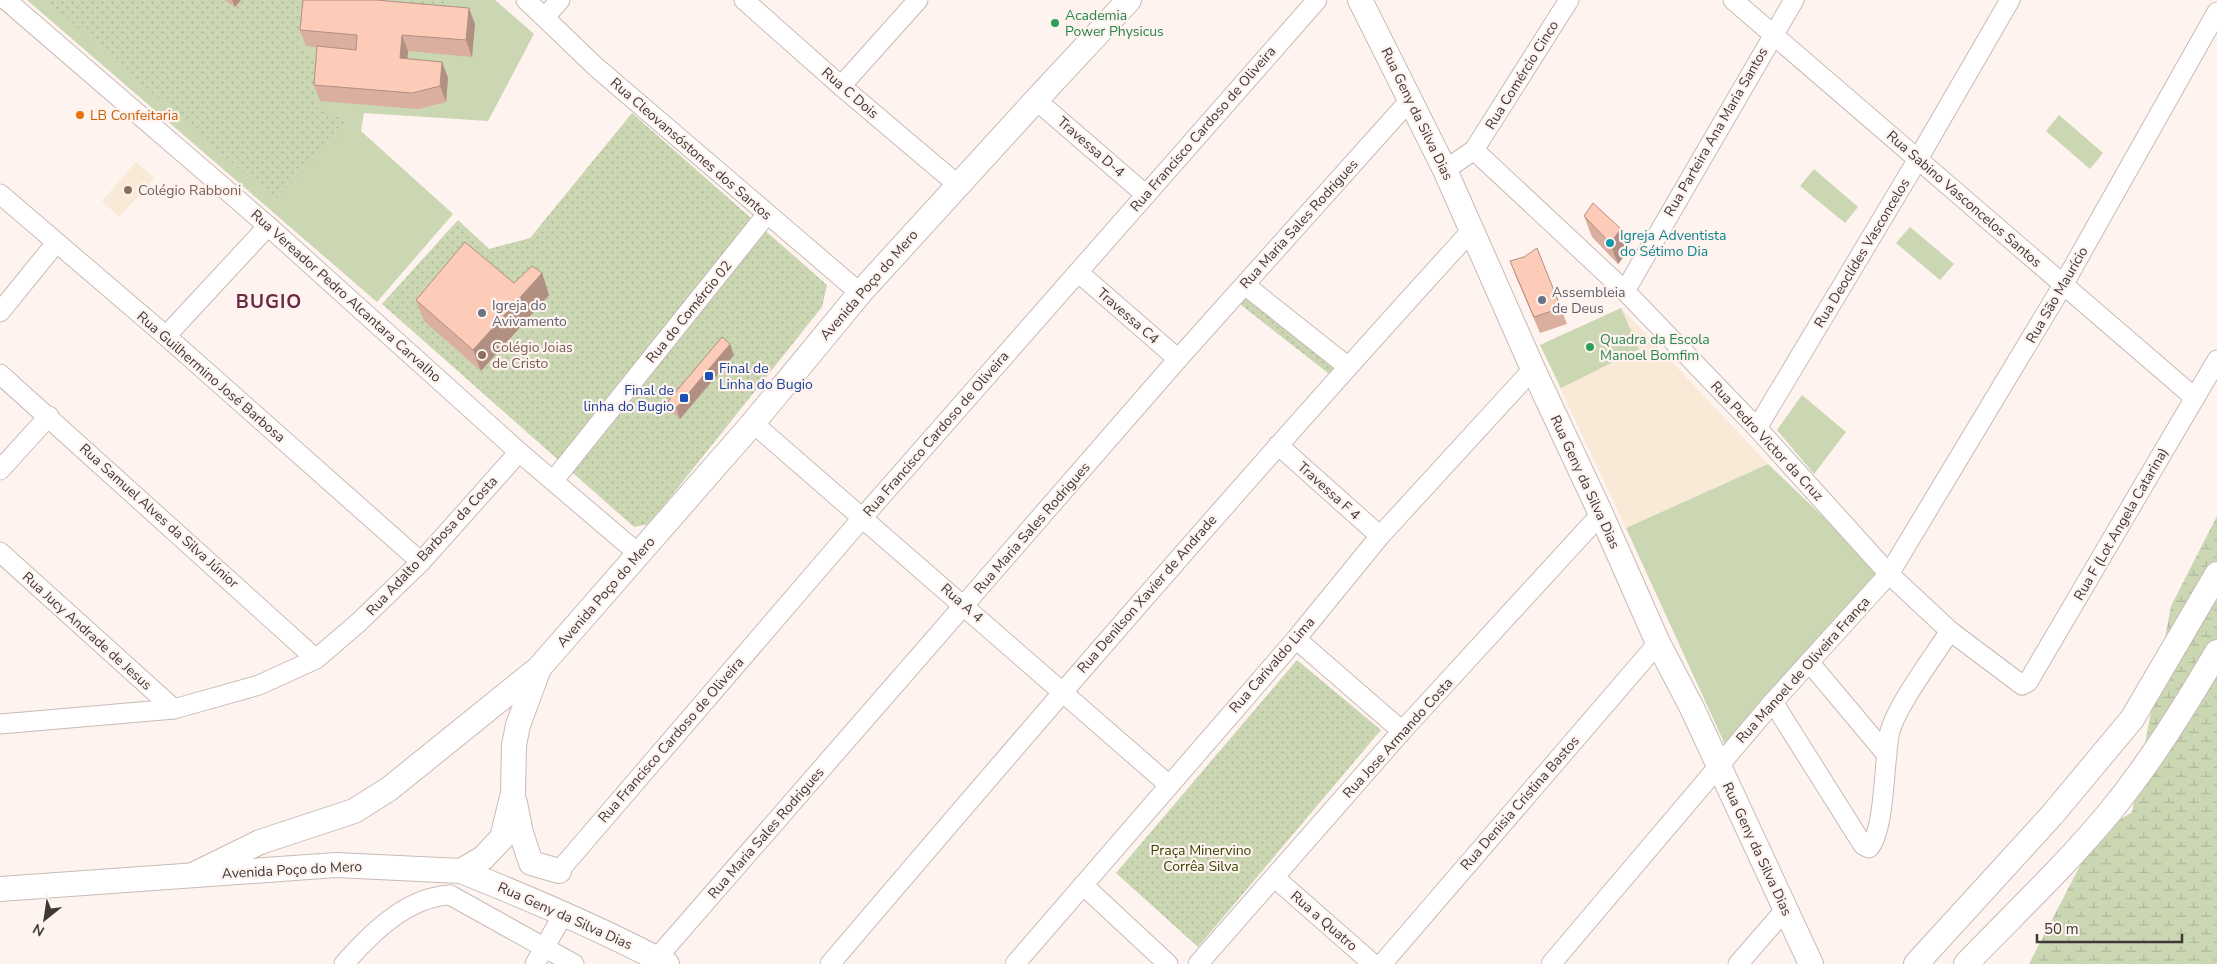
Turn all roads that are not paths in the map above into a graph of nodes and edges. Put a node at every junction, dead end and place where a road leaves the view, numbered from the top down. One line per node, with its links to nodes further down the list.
1 (6, 0): 26 (street, Rua Vereador Pedro Alcantara Carvalho)
2 (526, 0): 14 (street, Rua Cleovansóstones dos Santos)
3 (560, 0): 14 (street)
4 (744, 0): 16 (street, Rua C Dois)
5 (918, 0): 16 (street)
6 (1129, 0): 17 (main road, Avenida Poço do Mero)
7 (1317, 0): 24 (street, Rua Francisco Cardoso de Oliveira)
8 (1360, 0): 18 (main road, Rua Geny da Silva Dias)
9 (1569, 0): 19 (street, Rua Comércio Cinco)
10 (1733, 0): 15 (street, Rua Sabino Vasconcelos Santos)
11 (1794, 0): 15 (street, Rua Parteira Ana Maria Santos)
12 (2010, 0): 20 (street, Rua Deoclídes Vasconcelos)
13 (2217, 12): 31 (street, Rua São Maurício)
14 (545, 17): 25 (street, Rua Cleovansóstones dos Santos)
15 (1774, 33): 20 (street, Rua Sabino Vasconcelos Santos); 32 (street, Rua Parteira Ana Maria Santos)
16 (841, 86): 22 (street, Rua C Dois)
17 (1036, 100): 22 (main road, Avenida Poço do Mero); 24 (street, Travessa D-4)
18 (1410, 100): 21 (main road, Rua Geny da Silva Dias); 30 (street, Rua Maria Sales Rodrigues)
19 (1474, 150): 21 (street); 32 (street, Rua Pedro Victor da Cruz)
20 (1918, 159): 31 (street, Rua Sabino Vasconcelos Santos); 44 (street, Rua Deoclídes Vasconcelos)
21 (1445, 170): 27 (main road, Rua Geny da Silva Dias)
22 (958, 185): 33 (main road, Avenida Poço do Mero)
23 (0, 194): 28 (street, Rua Guilhermino José Barbosa)
24 (1146, 195): 29 (street, Rua Francisco Cardoso de Oliveira)
25 (767, 214): 33 (street, Rua Cleovansóstones dos Santos); 48 (street, Rua do Comércio 02)
26 (268, 226): 35 (street); 46 (street, Rua Vereador Pedro Alcantara Carvalho)
27 (1472, 230): 38 (street, Rua Denilson Xavier de Andrade); 39 (main road, Rua Geny da Silva Dias)
28 (56, 243): 34 (street); 35 (street, Rua Guilhermino José Barbosa)
29 (1078, 272): 36 (street, Travessa C4); 50 (street, Rua Francisco Cardoso de Oliveira)
30 (1245, 285): 36 (street, Rua Maria Sales Rodrigues); 38 (street)
31 (2063, 285): 41 (street, Rua Sabino Vasconcelos Santos); 55 (street, Rua São Maurício)
32 (1625, 291): 44 (street, Rua Pedro Victor da Cruz)
33 (860, 293): 43 (main road, Avenida Poço do Mero)
34 (0, 312)
35 (166, 336): 54 (street, Rua Guilhermino José Barbosa)
36 (1178, 359): 57 (street, Rua Maria Sales Rodrigues)
37 (2217, 360): 41 (street, Rua F (Lot Angela Catarina))
38 (1347, 366): 45 (street, Rua Denilson Xavier de Andrade)
39 (1533, 369): 49 (main road, Rua Geny da Silva Dias); 51 (street, Rua Carivaldo Lima)
40 (0, 374): 42 (street, Rua Samuel Alves da Silva Júnior)
41 (2195, 398): 65 (street, Rua F (Lot Angela Catarina))
42 (49, 416): 47 (street); 62 (street, Rua Samuel Alves da Silva Júnior)
43 (753, 423): 50 (street, Rua A 4); 53 (main road, Avenida Poço do Mero)
44 (1757, 428): 55 (street, Rua Pedro Victor da Cruz)
45 (1278, 445): 51 (street, Travessa F 4); 66 (street, Rua Denilson Xavier de Andrade)
46 (520, 452): 48 (street, Rua Vereador Pedro Alcantara Carvalho); 54 (street, Rua Adalto Barbosa da Costa)
47 (0, 470)
48 (554, 480): 53 (street, Rua Vereador Pedro Alcantara Carvalho)
49 (1601, 514): 60 (main road, Rua Geny da Silva Dias); 70 (street, Rua Jose Armando Costa)
50 (863, 517): 57 (street, Rua A 4); 76 (street, Rua Francisco Cardoso de Oliveira)
51 (1380, 536): 59 (street, Rua Carivaldo Lima)
52 (0, 552): 68 (street, Rua Jucy Andrade de Jesus)
53 (640, 555): 64 (main road, Avenida Poço do Mero)
54 (421, 562): 62 (street, Rua Adalto Barbosa da Costa)
55 (1889, 574): 58 (street, Rua Pedro Victor da Cruz); 63 (street, Rua Manoel de Oliveira França)
56 (2217, 574): 97 (main road)
57 (964, 606): 66 (street, Rua A 4); 85 (street, Rua Maria Sales Rodrigues)
58 (1950, 632): 65 (street, Rua Pedro Victor da Cruz); 71 (street)
59 (1296, 639): 70 (street); 73 (street, Rua Carivaldo Lima)
60 (1658, 643): 72 (main road, Rua Geny da Silva Dias); 93 (street, Rua Denisia Cristina Bastos)
61 (2217, 652): 98 (main road)
62 (316, 659): 68 (street, Rua Adalto Barbosa da Costa)
63 (1809, 662): 67 (street, Rua Manoel de Oliveira França); 71 (street)
64 (540, 668): 74 (main road, Avenida Poço do Mero); 77 (main road, Avenida Poço do Mero)
65 (2022, 685)
66 (1063, 690): 73 (street, Rua A 4); 88 (street, Rua Denilson Xavier de Andrade)
67 (1773, 702): 71 (street); 72 (street, Rua Manoel de Oliveira França)
68 (174, 709): 69 (street, Rua Adalto Barbosa da Costa)
69 (0, 724)
70 (1402, 731): 78 (street, Rua Jose Armando Costa)
71 (1886, 755)
72 (1718, 767): 82 (main road, Rua Geny da Silva Dias); 94 (street, Rua Manoel de Oliveira França)
73 (1169, 785): 79 (street, Rua Carivaldo Lima)
74 (513, 794): 75 (main road, Avenida Poço do Mero); 76 (main road)
75 (461, 871): 77 (main road, Avenida Poço do Mero); 81 (street); 83 (main road, Rua Geny da Silva Dias)
76 (559, 871)
77 (192, 875): 80 (main road, Avenida Poço do Mero)
78 (1275, 878): 91 (street, Rua Jose Armando Costa); 92 (street, Rua a Quatro)
79 (1083, 885): 89 (street, Rua Carivaldo Lima); 90 (street)
80 (0, 890)
81 (450, 895): 84 (street); 86 (street)
82 (1786, 910): 95 (street); 96 (main road, Rua Geny da Silva Dias)
83 (564, 913): 84 (street); 85 (main road, Rua Geny da Silva Dias)
84 (540, 956): 87 (street)
85 (662, 961)
86 (344, 964)
87 (574, 964)
88 (830, 964)
89 (1015, 964)
90 (1168, 964)
91 (1198, 964)
92 (1373, 964)
93 (1382, 964)
94 (1551, 964)
95 (1738, 964)
96 (1811, 964)
97 (1916, 964)
98 (1966, 964)

